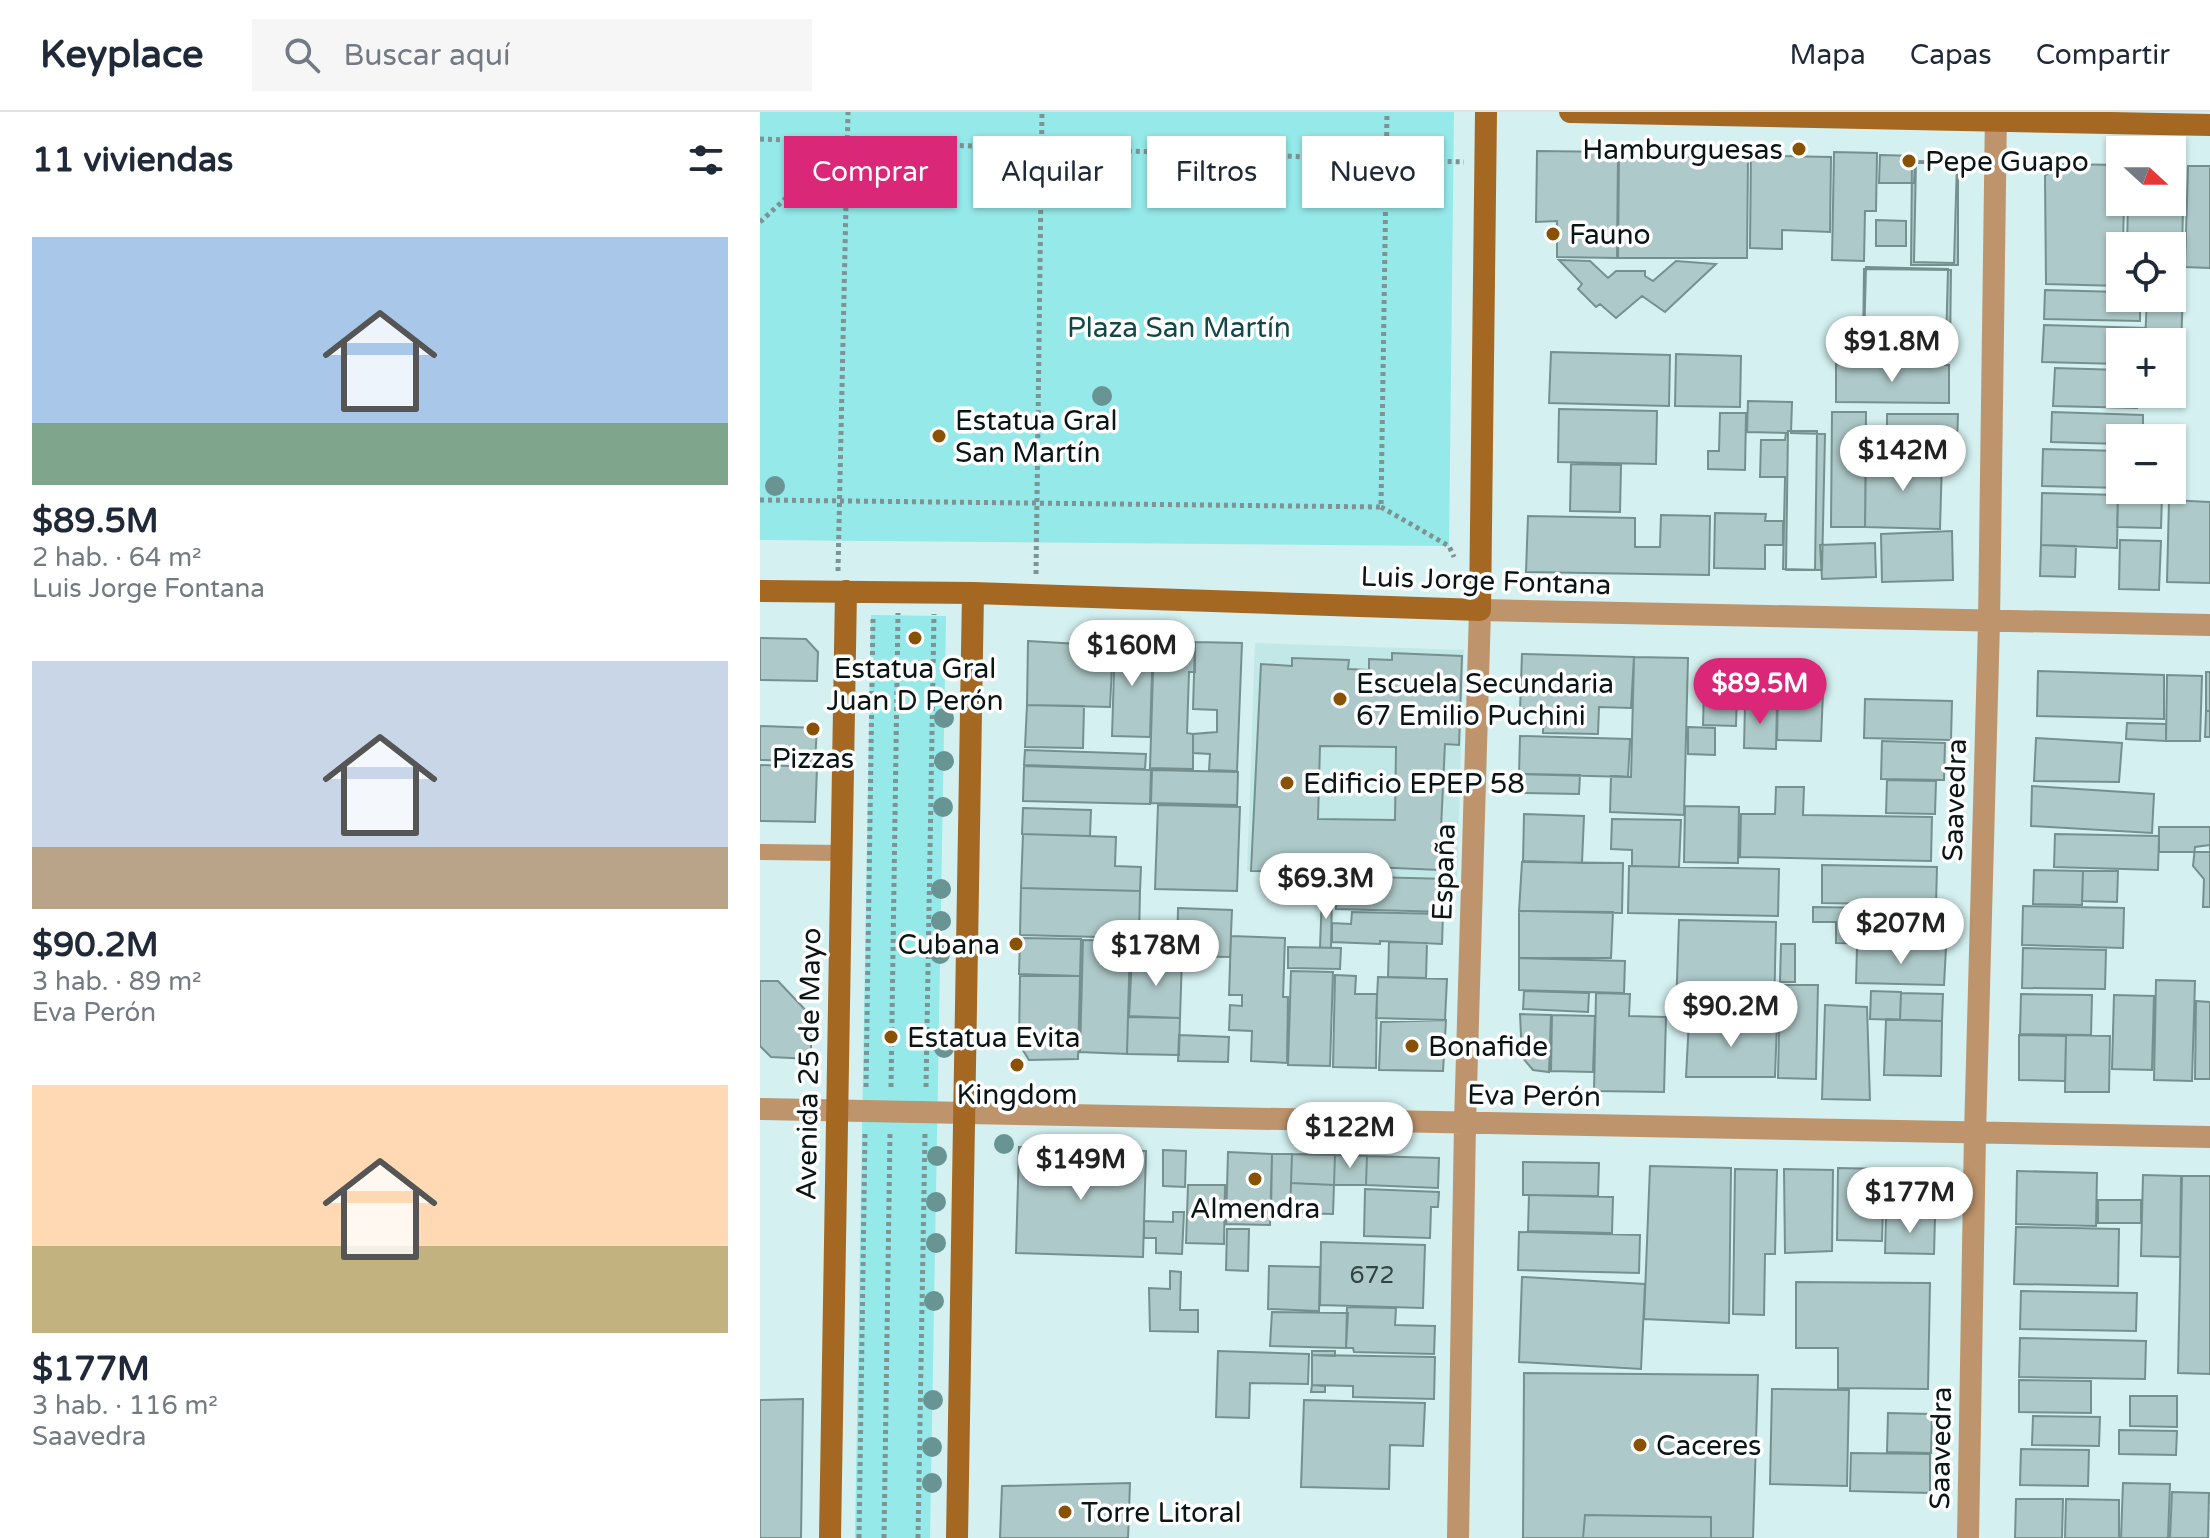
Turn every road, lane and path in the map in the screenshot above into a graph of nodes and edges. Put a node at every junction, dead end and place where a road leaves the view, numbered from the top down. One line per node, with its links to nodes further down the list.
1 (848, 112): 8 (path)
2 (1042, 112): 9 (path)
3 (1387, 112): 10 (path)
4 (1486, 112): 16 (main road, España)
5 (1570, 112): 6 (main road)
6 (1996, 117): 7 (main road); 35 (street, Saavedra)
7 (2210, 125)
8 (847, 136)
9 (1041, 136)
10 (1386, 136)
11 (760, 139): 12 (path)
12 (784, 140)
13 (1131, 152): 14 (path)
14 (1302, 157)
15 (1444, 162): 16 (path)
16 (1485, 163): 34 (main road, España)
17 (784, 200): 21 (path)
18 (846, 208): 23 (path)
19 (1040, 208): 24 (path)
20 (1385, 208): 25 (path)
21 (760, 222)
22 (760, 500): 23 (path)
23 (840, 501): 24 (path); 28 (path)
24 (1037, 503): 25 (path); 33 (path)
25 (1381, 507): 26 (path)
26 (1455, 558)
27 (760, 591): 28 (main road, Luis Jorge Fontana)
28 (842, 591): 29 (main road, Luis Jorge Fontana); 38 (main road, Avenida 25 de Mayo)
29 (874, 592): 30 (main road, Luis Jorge Fontana); 41 (path)
30 (898, 592): 31 (main road, Luis Jorge Fontana); 42 (path)
31 (935, 593): 32 (main road, Luis Jorge Fontana); 43 (path)
32 (973, 593): 33 (main road, Luis Jorge Fontana); 44 (main road)
33 (1035, 595): 34 (main road, Luis Jorge Fontana)
34 (1480, 610): 35 (street, Luis Jorge Fontana); 45 (street, España)
35 (1989, 623): 36 (street, Luis Jorge Fontana); 46 (street, Saavedra)
36 (2210, 625)
37 (760, 852): 38 (lane)
38 (841, 853): 40 (main road, Avenida 25 de Mayo)
39 (760, 1109): 40 (street, Eva Perón)
40 (837, 1110): 41 (street, Eva Perón); 48 (main road, Avenida 25 de Mayo)
41 (865, 1111): 42 (street, Eva Perón); 49 (path)
42 (890, 1112): 43 (street, Eva Perón); 50 (path)
43 (926, 1113): 44 (street, Eva Perón); 51 (path)
44 (964, 1114): 45 (street, Eva Perón); 52 (main road)
45 (1465, 1124): 46 (street, Eva Perón); 53 (street, España)
46 (1975, 1134): 47 (street, Eva Perón); 54 (street, Saavedra)
47 (2210, 1137)
48 (830, 1538)
49 (859, 1538)
50 (884, 1538)
51 (918, 1538)
52 (957, 1538)
53 (1458, 1538)
54 (1968, 1538)

